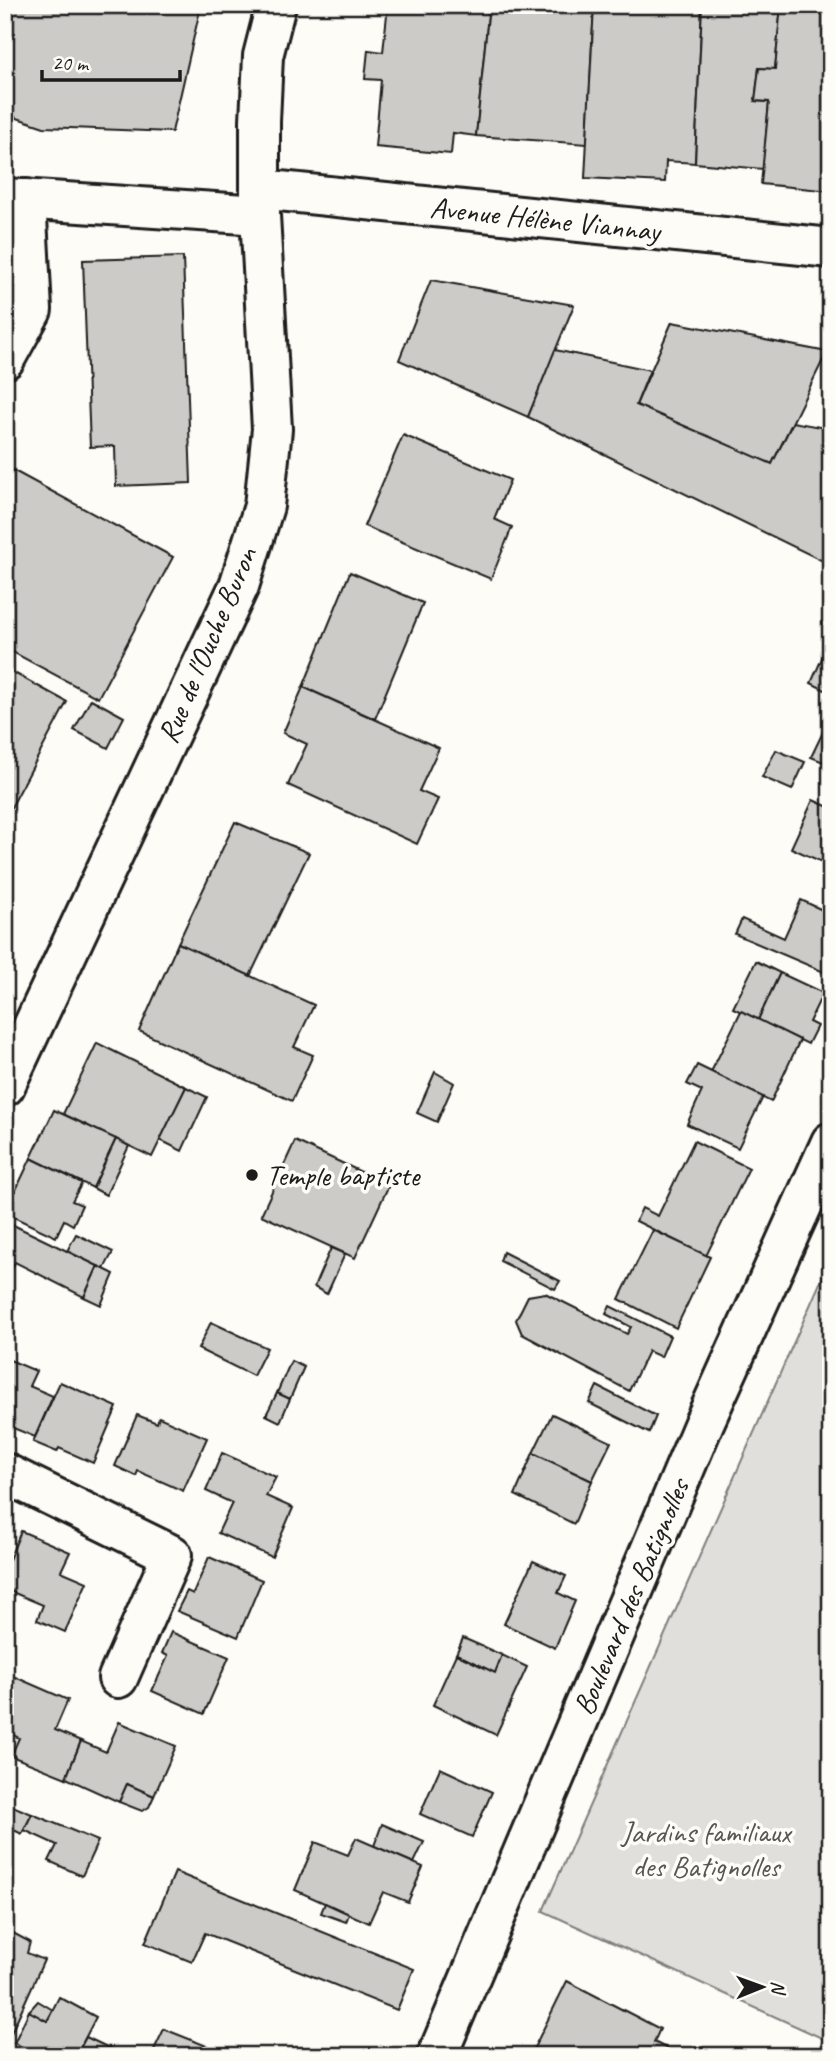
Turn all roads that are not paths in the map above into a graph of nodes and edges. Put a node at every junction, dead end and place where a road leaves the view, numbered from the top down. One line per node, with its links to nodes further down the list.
1 (276, 5): 3 (street, Rue de l'Ouche Buron)
2 (16, 199): 3 (street, Avenue Hélène Viannay); 5 (street)
3 (260, 202): 4 (street, Avenue Hélène Viannay); 6 (street, Rue de l'Ouche Buron)
4 (831, 248)
5 (5, 359)
6 (5, 1086)
7 (831, 1142): 10 (street, Boulevard des Batignolles)
8 (5, 1473): 9 (street)
9 (118, 1678)
10 (437, 2056)

